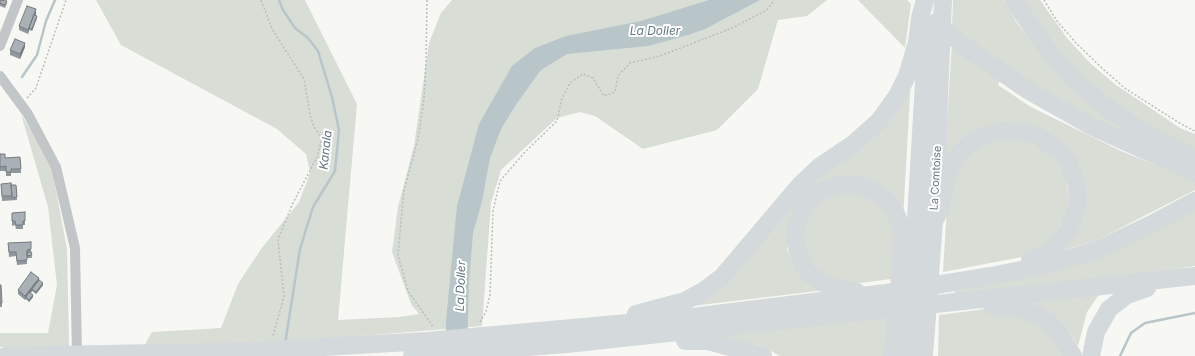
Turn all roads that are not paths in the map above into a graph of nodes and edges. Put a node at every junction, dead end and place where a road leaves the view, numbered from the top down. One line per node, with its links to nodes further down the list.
1 (18, 0): 6 (street)
2 (916, 0): 9 (highway)
3 (927, 0): 17 (highway); 26 (highway, La Comtoise)
4 (943, 0): 11 (highway, La Comtoise)
5 (1013, 0): 8 (highway)
6 (0, 46)
7 (0, 76): 23 (street)
8 (1195, 158)
9 (1195, 173)
10 (1195, 201): 12 (highway)
11 (934, 221): 12 (highway); 21 (highway, La Comtoise)
12 (991, 276): 15 (highway)
13 (1195, 276): 14 (highway)
14 (1175, 279): 16 (highway); 29 (highway)
15 (880, 293): 17 (highway); 25 (highway)
16 (962, 302): 19 (highway); 28 (highway)
17 (579, 328): 18 (highway)
18 (483, 336): 19 (highway); 20 (highway)
19 (606, 339): 24 (highway)
20 (424, 346): 22 (highway)
21 (924, 348): 27 (highway)
22 (5, 356)
23 (77, 356)
24 (763, 356)
25 (892, 356)
26 (908, 356)
27 (932, 356)
28 (1073, 356)
29 (1091, 356)

